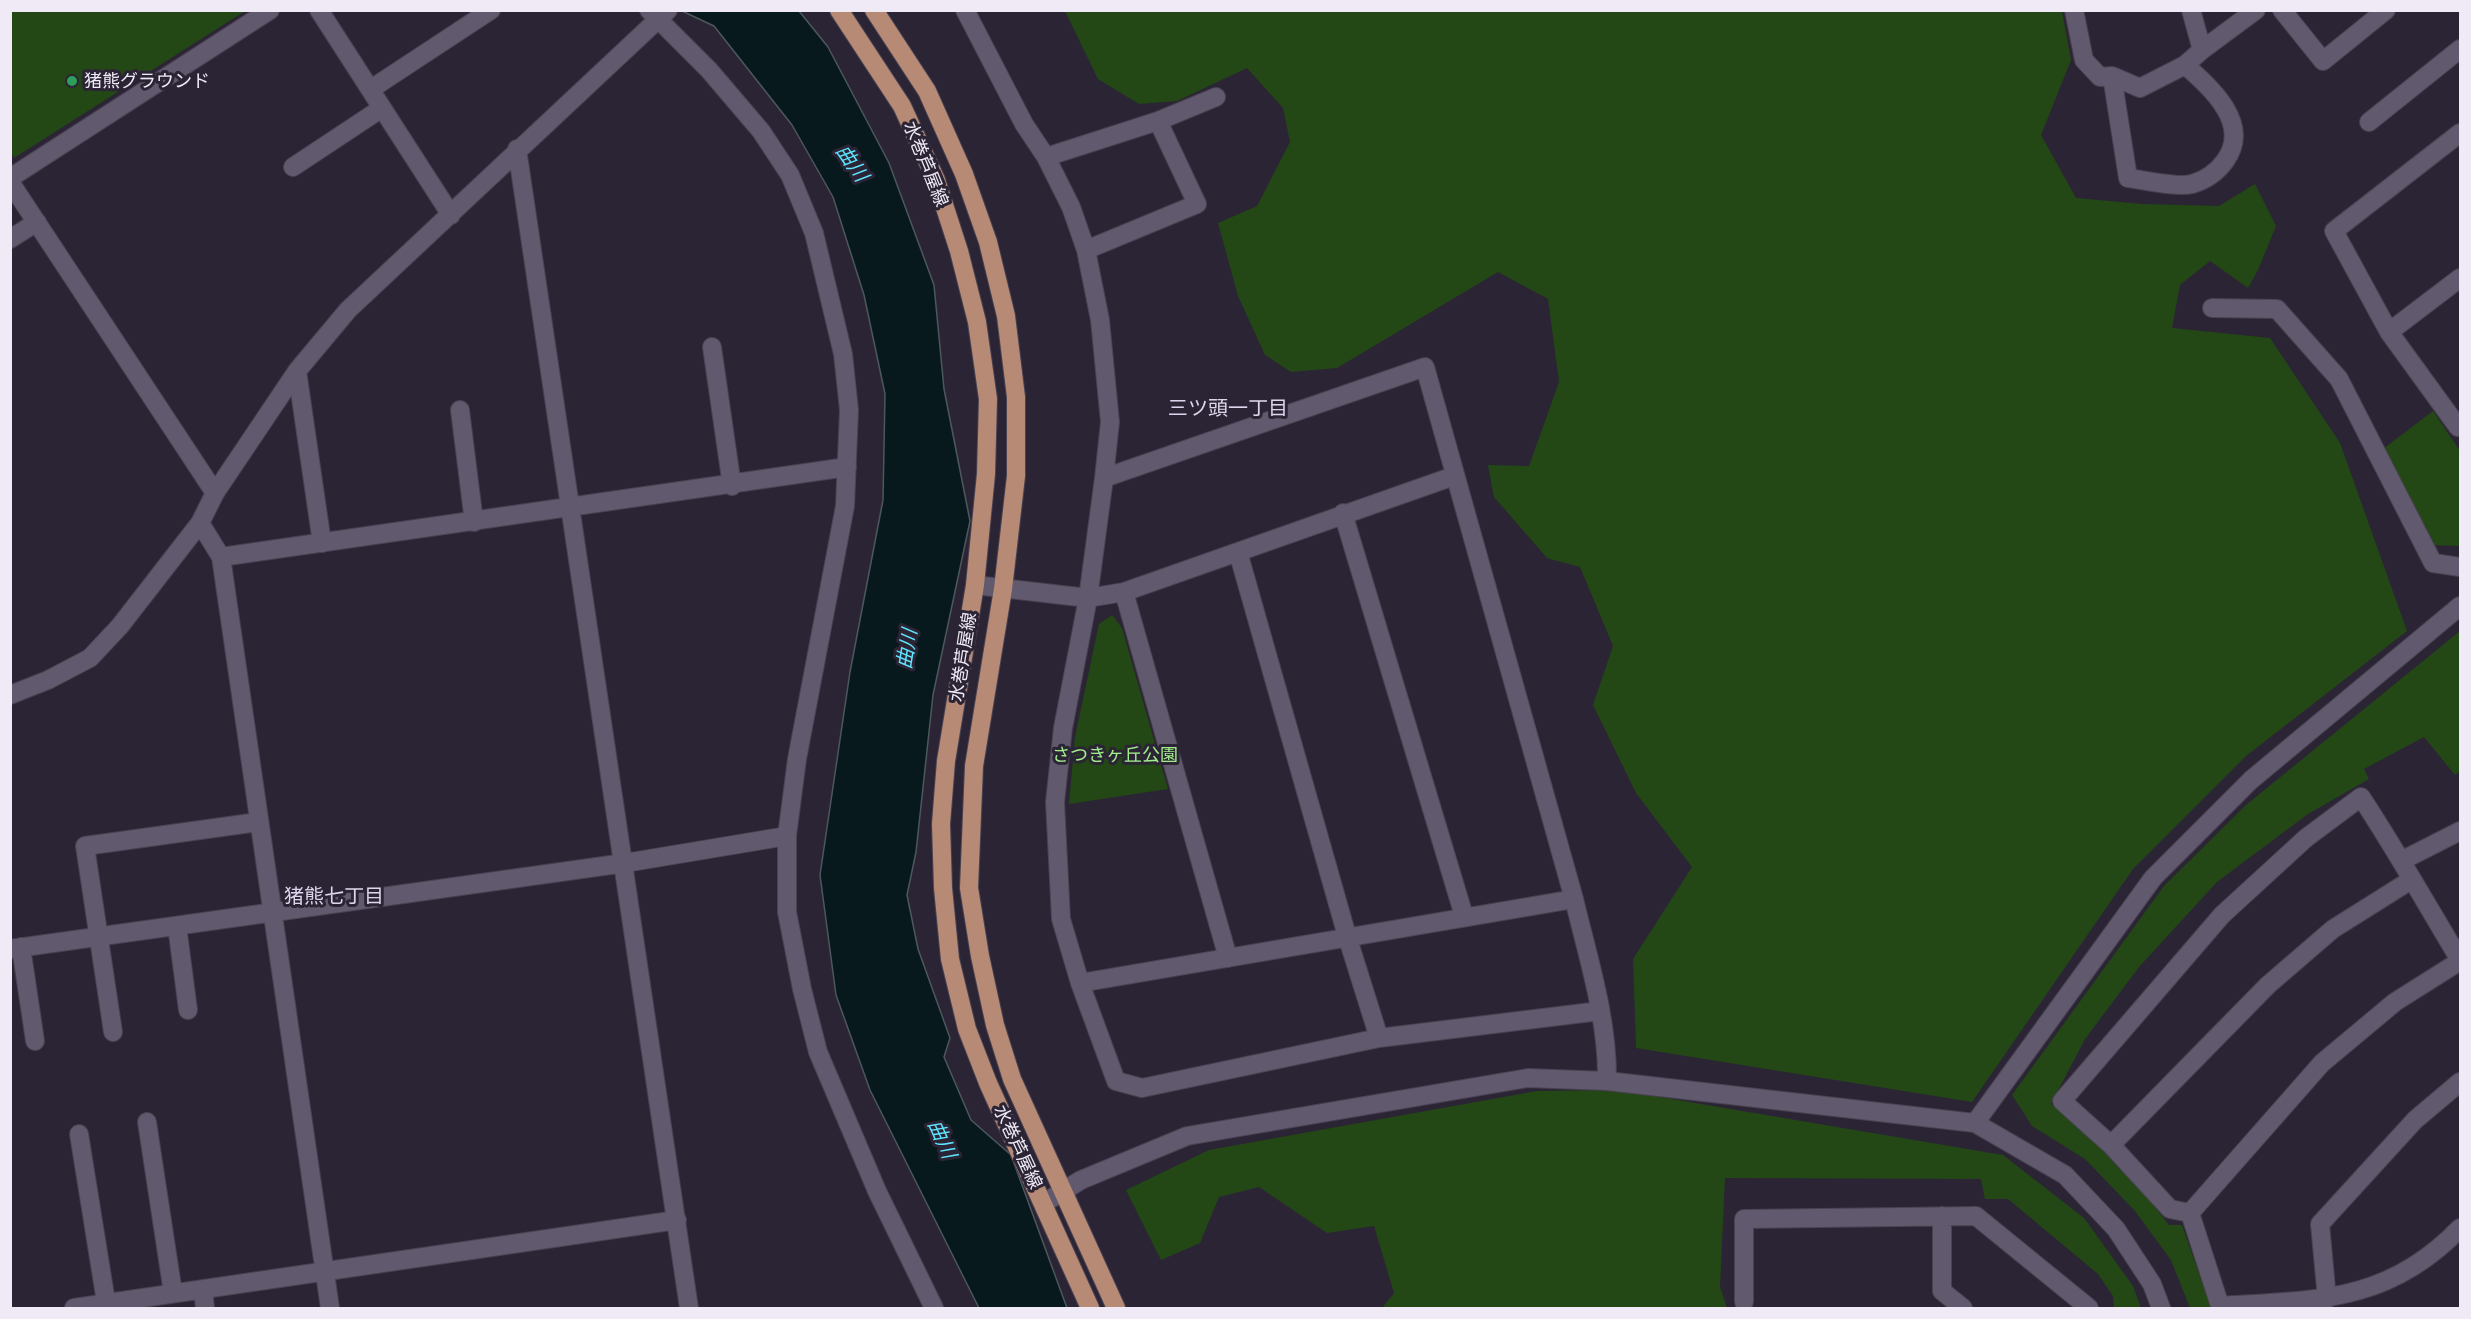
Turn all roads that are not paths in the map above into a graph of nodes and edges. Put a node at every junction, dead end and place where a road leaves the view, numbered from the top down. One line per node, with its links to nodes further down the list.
1 (270, 10): 26 (street)
2 (319, 10): 17 (street)
3 (491, 10): 17 (street)
4 (839, 10): 51 (main road, 水巻芦屋線)
5 (874, 10): 52 (main road, 水巻芦屋線)
6 (965, 10): 24 (street)
7 (2074, 10): 16 (street)
8 (2191, 10): 14 (street)
9 (2256, 10): 14 (street)
10 (2282, 10): 11 (street)
11 (2386, 10)
12 (660, 13): 23 (street); 38 (street)
13 (2460, 49): 21 (street)
14 (2202, 50): 15 (street)
15 (2185, 65): 16 (street); 16 (street)
16 (2112, 76)
17 (370, 89): 19 (street)
18 (1216, 97): 20 (street)
19 (382, 108): 25 (street); 27 (street)
20 (1158, 121): 24 (street); 30 (street)
21 (2369, 122)
22 (2460, 133): 33 (street)
23 (517, 149): 27 (street); 43 (street)
24 (1046, 157): 30 (street)
25 (293, 167)
26 (10, 180): 28 (street)
27 (451, 215): 35 (street)
28 (37, 222): 29 (street); 42 (street)
29 (10, 239)
30 (1086, 250): 40 (street)
31 (2460, 278): 33 (street)
32 (2212, 308): 50 (street)
33 (2389, 332): 37 (street)
34 (712, 347): 41 (street)
35 (297, 371): 42 (street); 47 (street)
36 (460, 410): 45 (street)
37 (2460, 424)
38 (847, 467): 41 (street); 59 (street)
39 (1454, 476): 40 (street); 44 (street); 63 (street)
40 (1104, 478): 54 (street)
41 (732, 486): 43 (street)
42 (215, 493): 46 (street)
43 (572, 507): 45 (street); 61 (street)
44 (1343, 513): 48 (street); 65 (street)
45 (474, 522): 47 (street)
46 (200, 523): 49 (street); 56 (street)
47 (322, 543): 49 (street)
48 (1238, 552): 53 (street); 67 (street)
49 (221, 557): 57 (street)
50 (2460, 567)
51 (975, 585): 52 (street); 85 (main road, 水巻芦屋線)
52 (1003, 589): 54 (street); 84 (main road, 水巻芦屋線)
53 (1124, 592): 54 (street); 70 (street)
54 (1088, 598): 72 (street)
55 (2460, 606): 81 (street)
56 (10, 695)
57 (258, 822): 64 (street); 68 (street)
58 (2460, 831): 60 (street)
59 (787, 836): 61 (street); 100 (street)
60 (2403, 860): 62 (street); 83 (street)
61 (625, 863): 64 (street); 88 (street)
62 (2411, 880): 71 (street); 83 (street)
63 (1574, 899): 65 (street); 74 (street)
64 (273, 911): 66 (street); 90 (street)
65 (1464, 916): 67 (street)
66 (177, 926): 68 (street); 73 (street)
67 (1347, 936): 70 (street); 76 (street)
68 (98, 937): 69 (street); 75 (street)
69 (16, 948): 77 (street)
70 (1228, 958): 72 (street)
71 (2460, 960): 86 (street)
72 (1080, 983): 76 (street)
73 (188, 1010)
74 (1600, 1011): 76 (street); 78 (street)
75 (113, 1032)
76 (1379, 1038)
77 (35, 1041)
78 (1607, 1080): 81 (street); 84 (street)
79 (2460, 1082): 93 (street)
80 (147, 1122): 92 (street)
81 (1975, 1123): 105 (street)
82 (79, 1134): 95 (street)
83 (2111, 1145): 86 (street)
84 (1062, 1191): 85 (street); 102 (main road, 水巻芦屋線)
85 (1044, 1203): 101 (main road, 水巻芦屋線)
86 (2190, 1213): 93 (street)
87 (1942, 1216): 94 (street); 103 (street); 104 (street)
88 (677, 1220): 90 (street); 99 (street)
89 (2460, 1228): 93 (street)
90 (325, 1272): 91 (street); 98 (street)
91 (203, 1290): 92 (street); 97 (street)
92 (173, 1293): 95 (street)
93 (2327, 1299)
94 (1744, 1302)
95 (107, 1306): 96 (street)
96 (74, 1308)
97 (205, 1308)
98 (330, 1308)
99 (689, 1308)
100 (934, 1308)
101 (1090, 1308)
102 (1116, 1308)
103 (1963, 1308)
104 (2089, 1308)
105 (2161, 1308)

